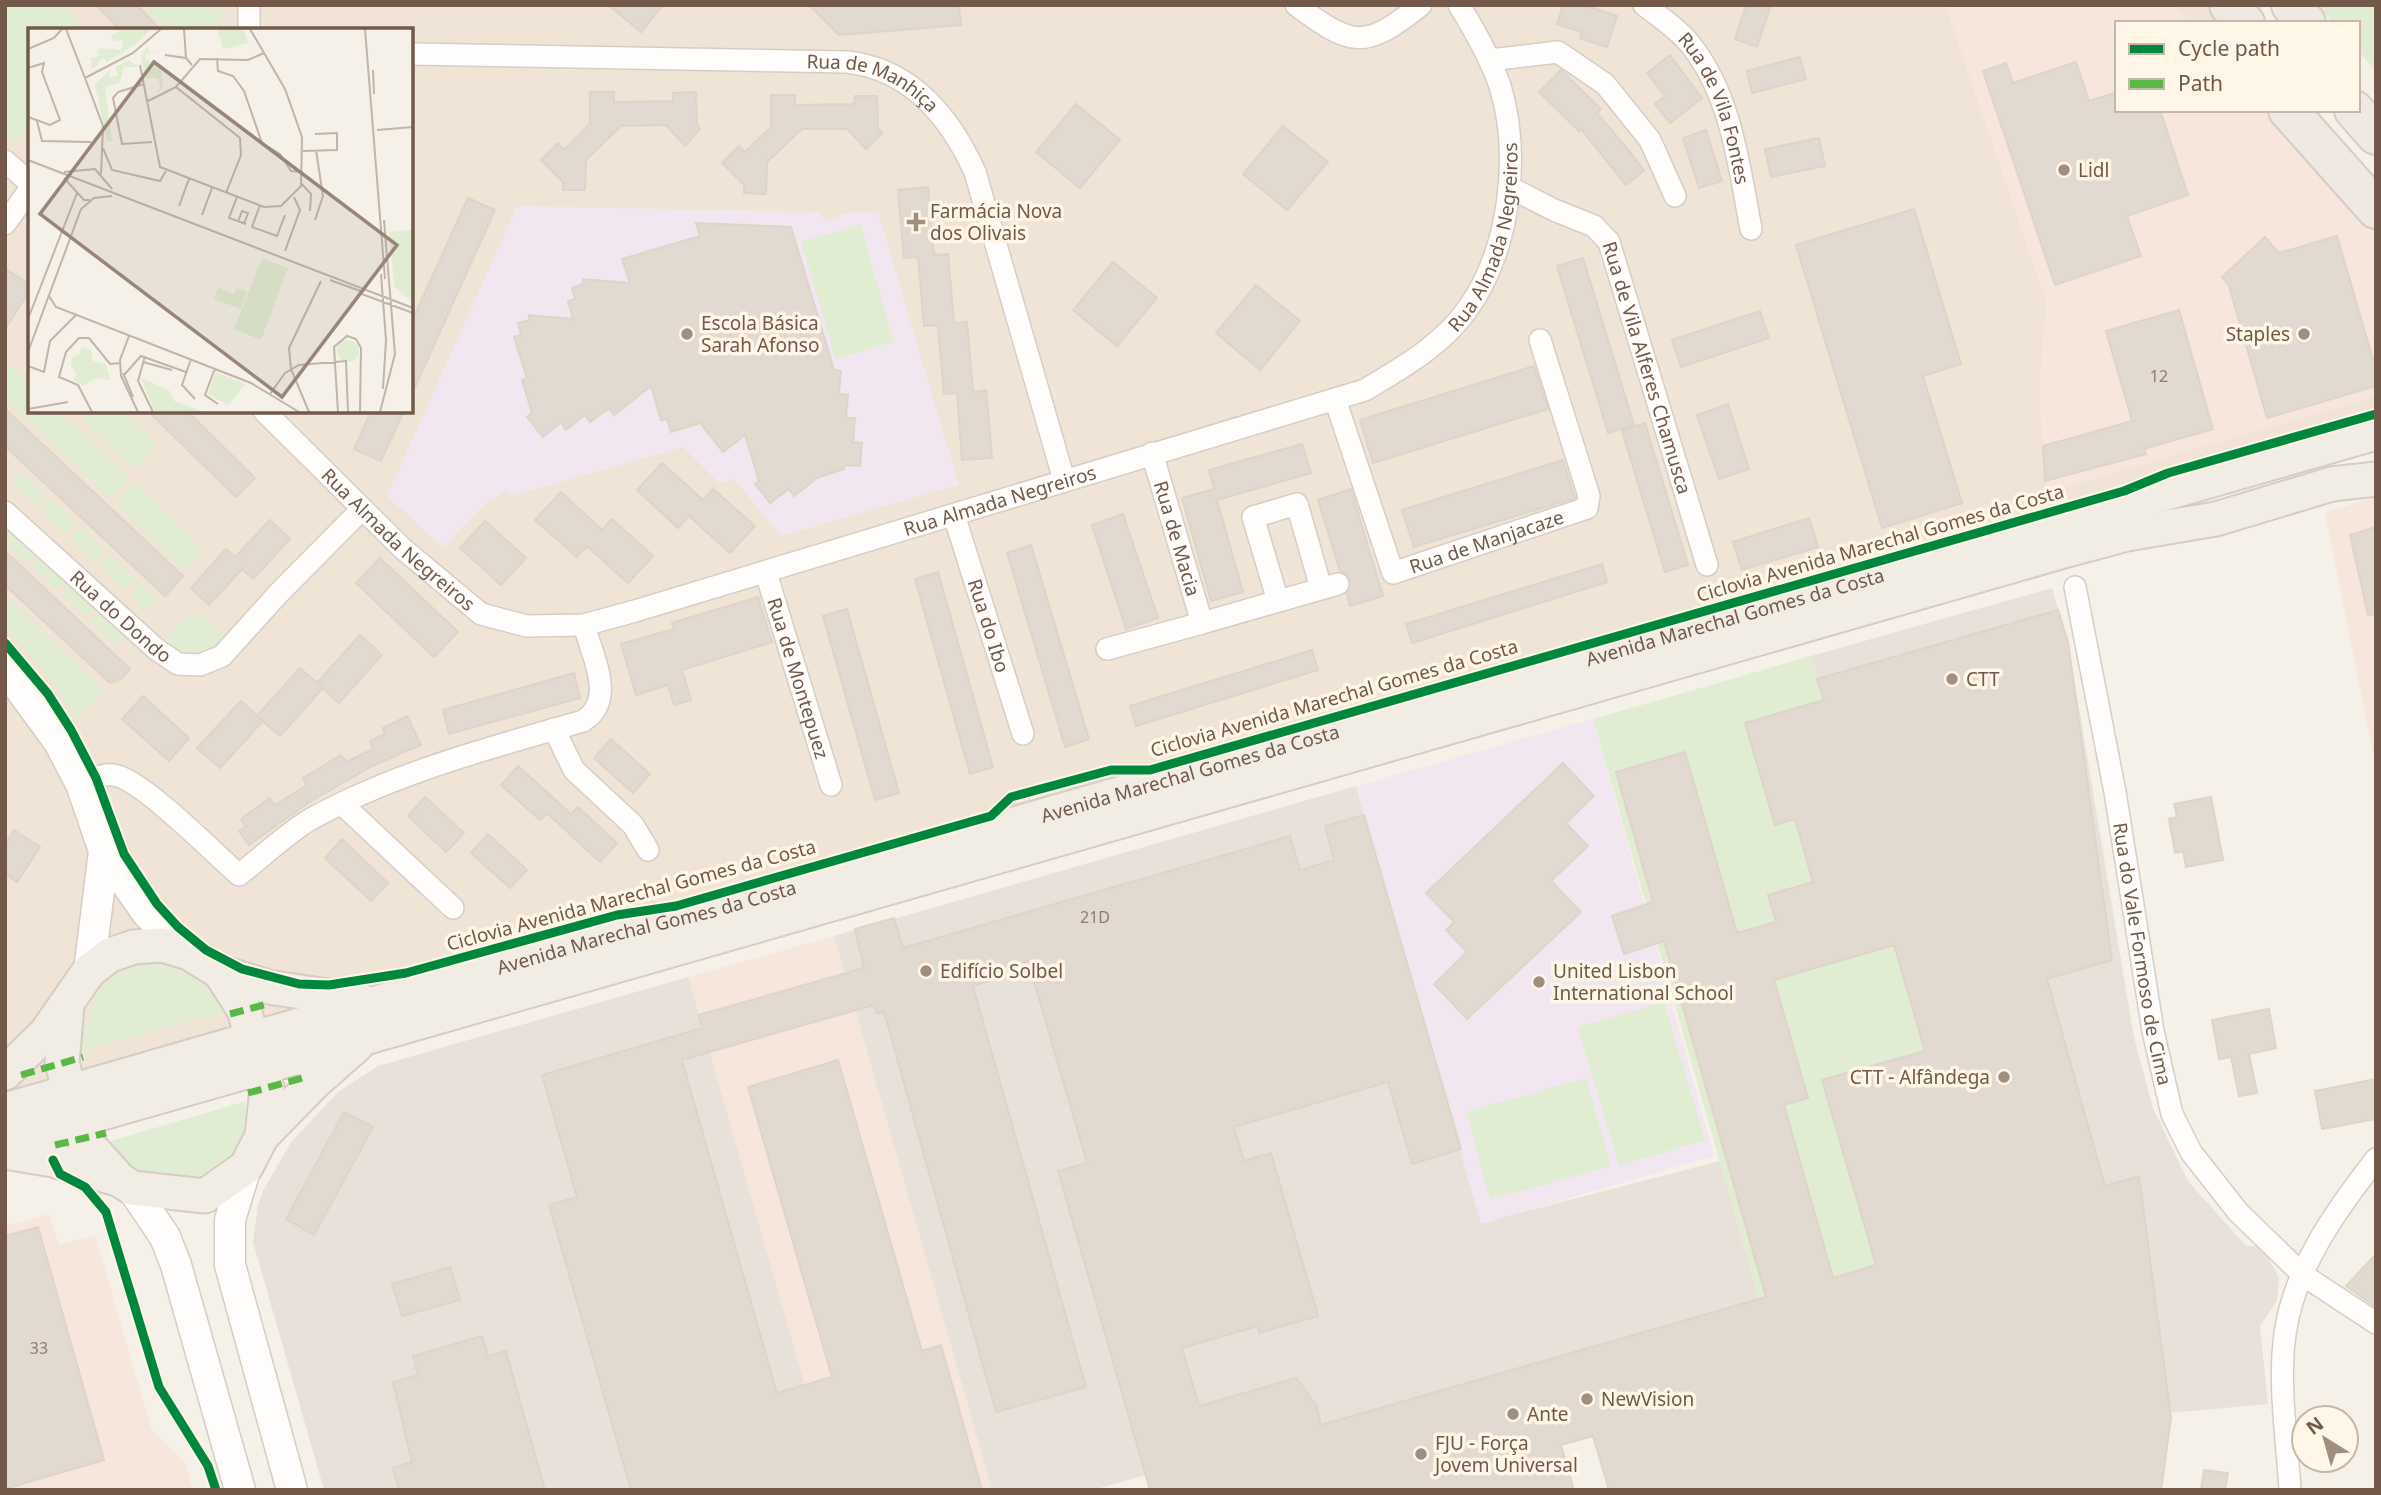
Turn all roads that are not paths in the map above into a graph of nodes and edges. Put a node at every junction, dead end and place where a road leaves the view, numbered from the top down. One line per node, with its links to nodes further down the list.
1 (249, 5): 14 (street)
2 (1296, 5): 3 (street)
3 (1421, 5)
4 (1459, 5): 16 (street, Rua Almada Negreiros)
5 (1644, 5): 31 (street, Rua de Vila Fontes)
6 (2201, 5): 10 (highway)
7 (2229, 5): 11 (highway)
8 (2260, 5): 12 (highway)
9 (2291, 5): 13 (highway)
10 (2213, 21)
11 (2243, 21)
12 (2274, 21)
13 (2304, 21)
14 (249, 28)
15 (413, 54): 39 (street, Rua de Manhiça)
16 (1490, 60): 26 (street, Rua Almada Negreiros); 28 (street)
17 (2360, 84): 18 (highway)
18 (2376, 102)
19 (2290, 112): 29 (highway)
20 (2325, 112): 24 (highway)
21 (2356, 112): 22 (highway)
22 (2376, 135)
23 (5, 161): 25 (street)
24 (2376, 170)
25 (28, 181)
26 (1508, 187): 33 (street, Rua Almada Negreiros); 44 (street, Rua de Vila Alferes Chamusca)
27 (28, 192): 30 (street)
28 (1675, 195)
29 (2376, 209)
30 (5, 223)
31 (1751, 229)
32 (1540, 340): 33 (street, Rua de Manjacaze)
33 (1335, 399): 36 (street, Rua Almada Negreiros)
34 (266, 413): 41 (street, Rua Almada Negreiros)
35 (2376, 433): 63 (main road, Avenida Marechal Gomes da Costa)
36 (1152, 453): 39 (street, Rua Almada Negreiros); 48 (street, Rua de Macia)
37 (2376, 462): 40 (main road, Avenida Marechal Gomes da Costa)
38 (2376, 479): 40 (main road, Avenida Marechal Gomes da Costa)
39 (1064, 480): 43 (street, Rua Almada Negreiros)
40 (2332, 484): 65 (main road, Avenida Marechal Gomes da Costa)
41 (362, 509): 42 (street, Rua do Dondo); 49 (street, Rua Almada Negreiros)
42 (5, 512)
43 (954, 515): 45 (street, Rua Almada Negreiros); 53 (street, Rua do Ibo)
44 (1707, 565)
45 (766, 573): 49 (street, Rua Almada Negreiros); 55 (street, Rua de Montepuez)
46 (2075, 587): 76 (street, Rua do Vale Formoso de Cima)
47 (1278, 601): 47 (street, Rua de Macia); 48 (street, Rua de Macia)
48 (1202, 623): 50 (street, Rua de Macia)
49 (584, 625): 52 (street)
50 (1108, 649)
51 (5, 668): 54 (main road)
52 (554, 729): 56 (street); 57 (street)
53 (1023, 734)
54 (81, 784): 56 (street); 58 (main road)
55 (831, 785)
56 (342, 804): 59 (street)
57 (648, 850)
58 (104, 851): 60 (main road); 61 (main road)
59 (453, 908)
60 (189, 953): 61 (main road); 62 (main road)
61 (89, 971): 64 (main road)
62 (220, 972): 63 (main road); 66 (main road)
63 (371, 1002): 66 (main road, Avenida Marechal Gomes da Costa)
64 (67, 1006): 67 (main road); 68 (main road)
65 (364, 1039): 66 (main road, Avenida Marechal Gomes da Costa); 70 (main road)
66 (257, 1053): 68 (main road, Avenida Marechal Gomes da Costa); 70 (main road)
67 (5, 1073)
68 (74, 1106): 69 (main road, Avenida Marechal Gomes da Costa); 71 (main road, Avenida Marechal Gomes da Costa); 75 (main road)
69 (5, 1110)
70 (262, 1136): 74 (main road)
71 (5, 1141)
72 (5, 1152): 75 (main road)
73 (2376, 1158): 76 (street)
74 (246, 1167): 75 (main road); 79 (main road)
75 (126, 1184): 78 (main road)
76 (2303, 1275): 77 (street, Rua do Vale Formoso de Cima); 80 (street)
77 (2376, 1323)
78 (240, 1490)
79 (292, 1490)
80 (2290, 1490)

